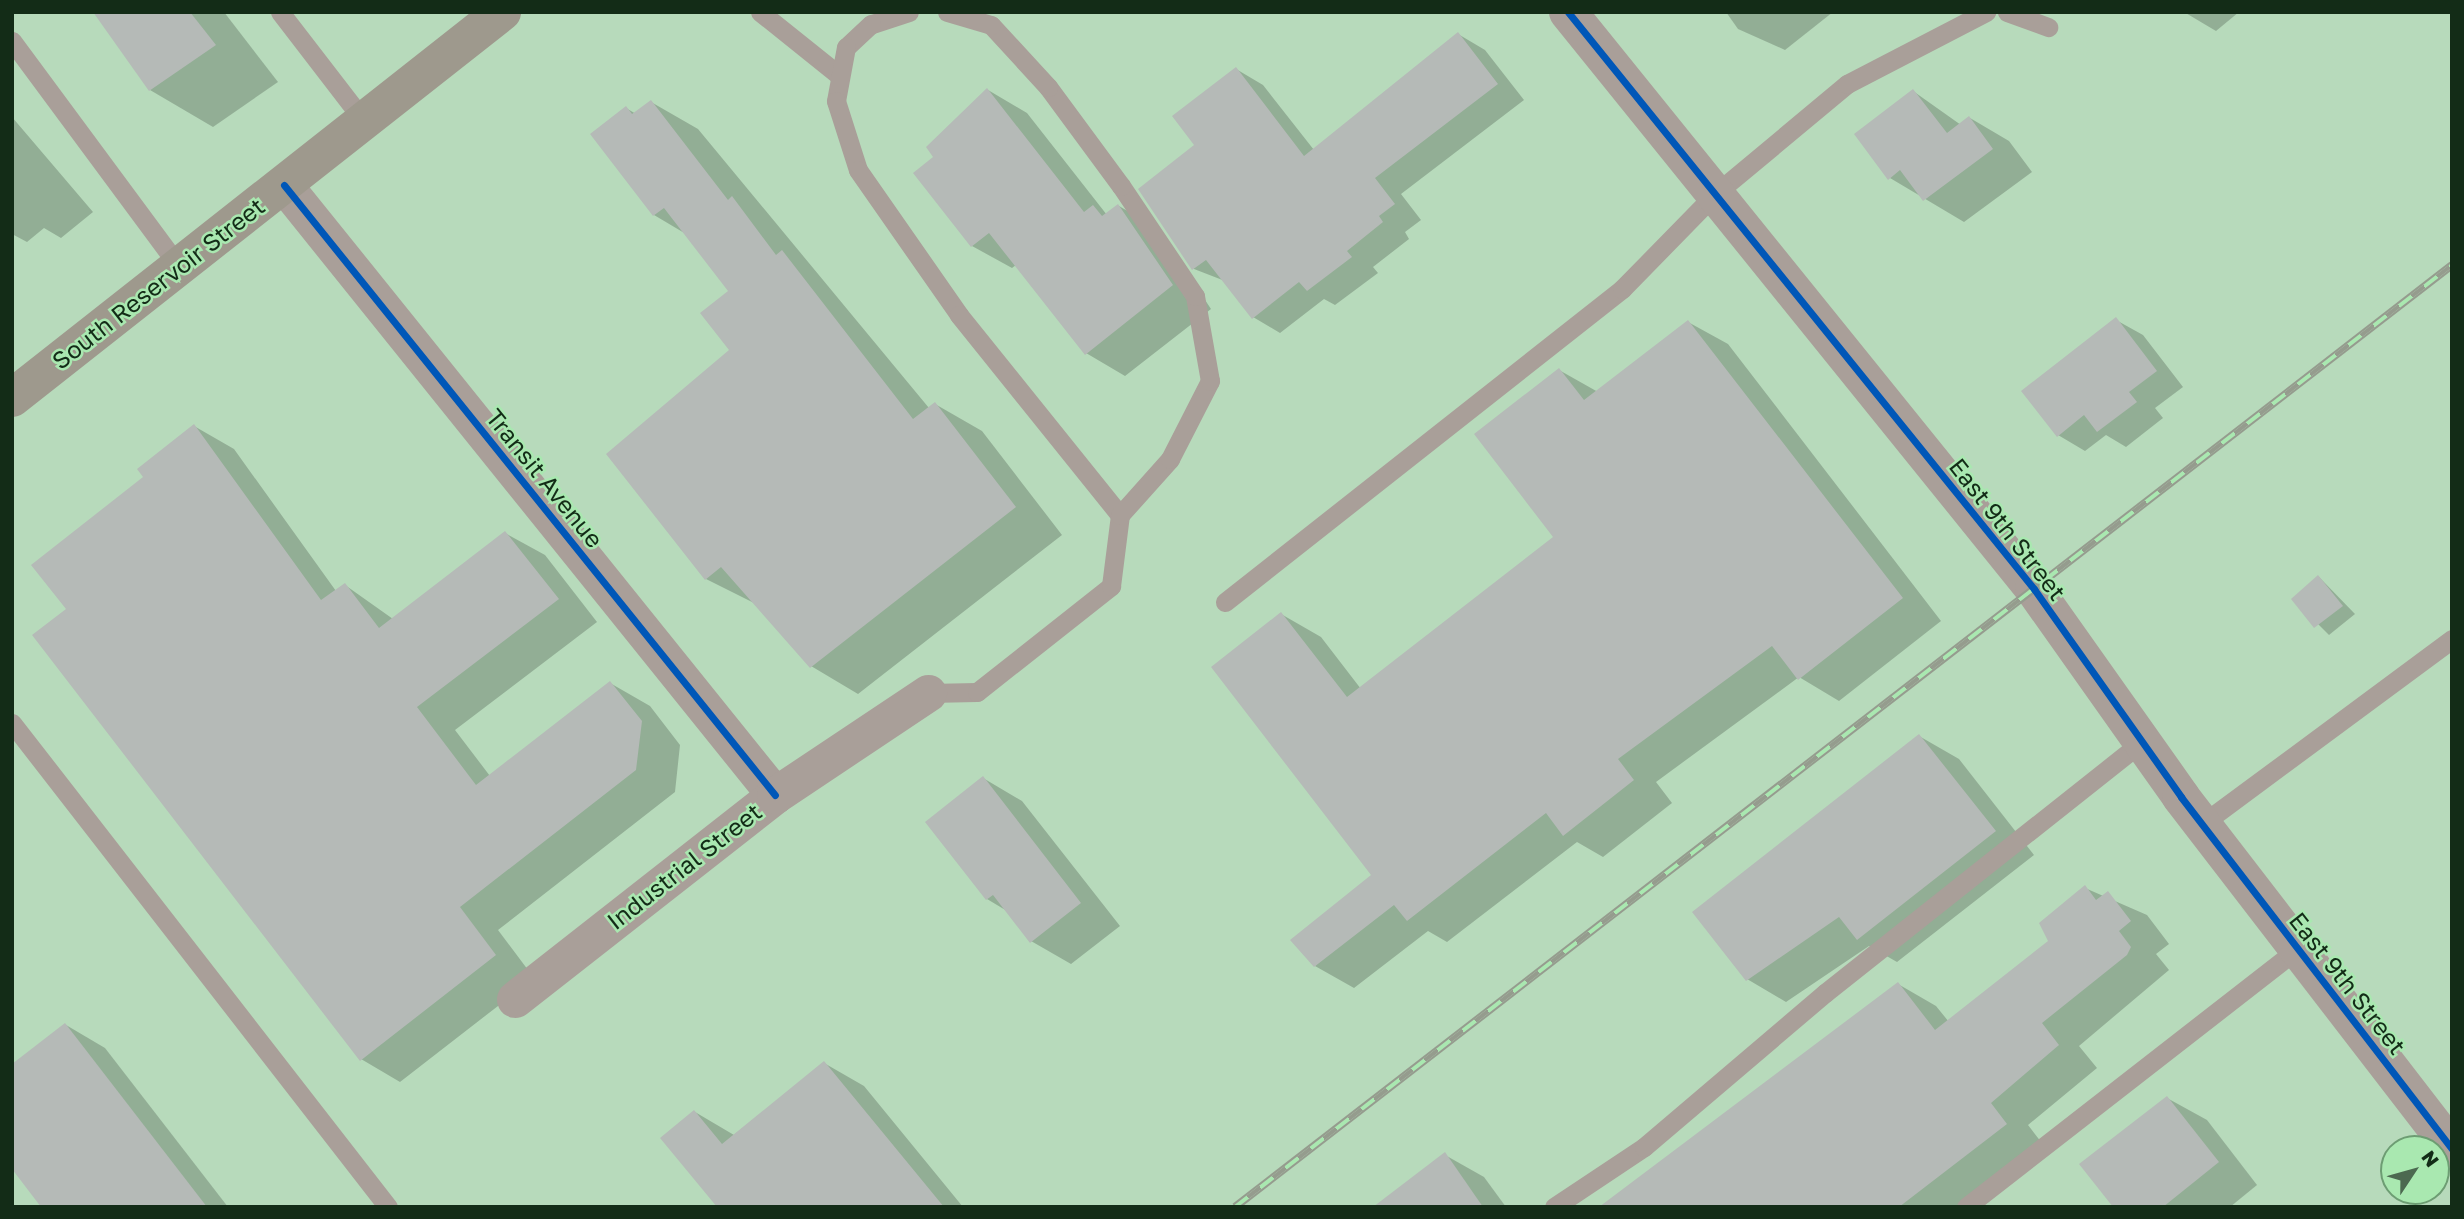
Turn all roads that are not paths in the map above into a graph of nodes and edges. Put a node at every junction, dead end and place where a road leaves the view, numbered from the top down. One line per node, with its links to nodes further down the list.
1 (280, 12): 12 (lane)
2 (502, 12): 12 (main road, South Reservoir Street)
3 (760, 12): 11 (lane)
4 (909, 12): 11 (lane)
5 (947, 12): 17 (lane)
6 (1568, 12): 14 (street, East 9th Street)
7 (1986, 12): 14 (lane)
8 (2007, 12): 9 (lane)
9 (2048, 27)
10 (12, 41): 15 (lane)
11 (840, 76): 17 (lane)
12 (364, 121): 13 (main road, South Reservoir Street)
13 (284, 185): 15 (main road, South Reservoir Street); 23 (street, Transit Avenue)
14 (1715, 194): 18 (lane); 22 (street, East 9th Street)
15 (179, 267): 16 (main road, South Reservoir Street)
16 (12, 398)
17 (1120, 515): 20 (lane)
18 (1225, 602)
19 (2452, 639): 24 (lane)
20 (928, 693): 23 (street, Industrial Street)
21 (12, 723): 29 (lane)
22 (2141, 742): 24 (street, East 9th Street); 30 (lane)
23 (775, 795): 26 (street, Industrial Street)
24 (2202, 824): 25 (street, East 9th Street)
25 (2298, 949): 27 (street, East 9th Street); 28 (lane)
26 (515, 999)
27 (2452, 1149)
28 (1979, 1203)
29 (388, 1207)
30 (1554, 1207)

